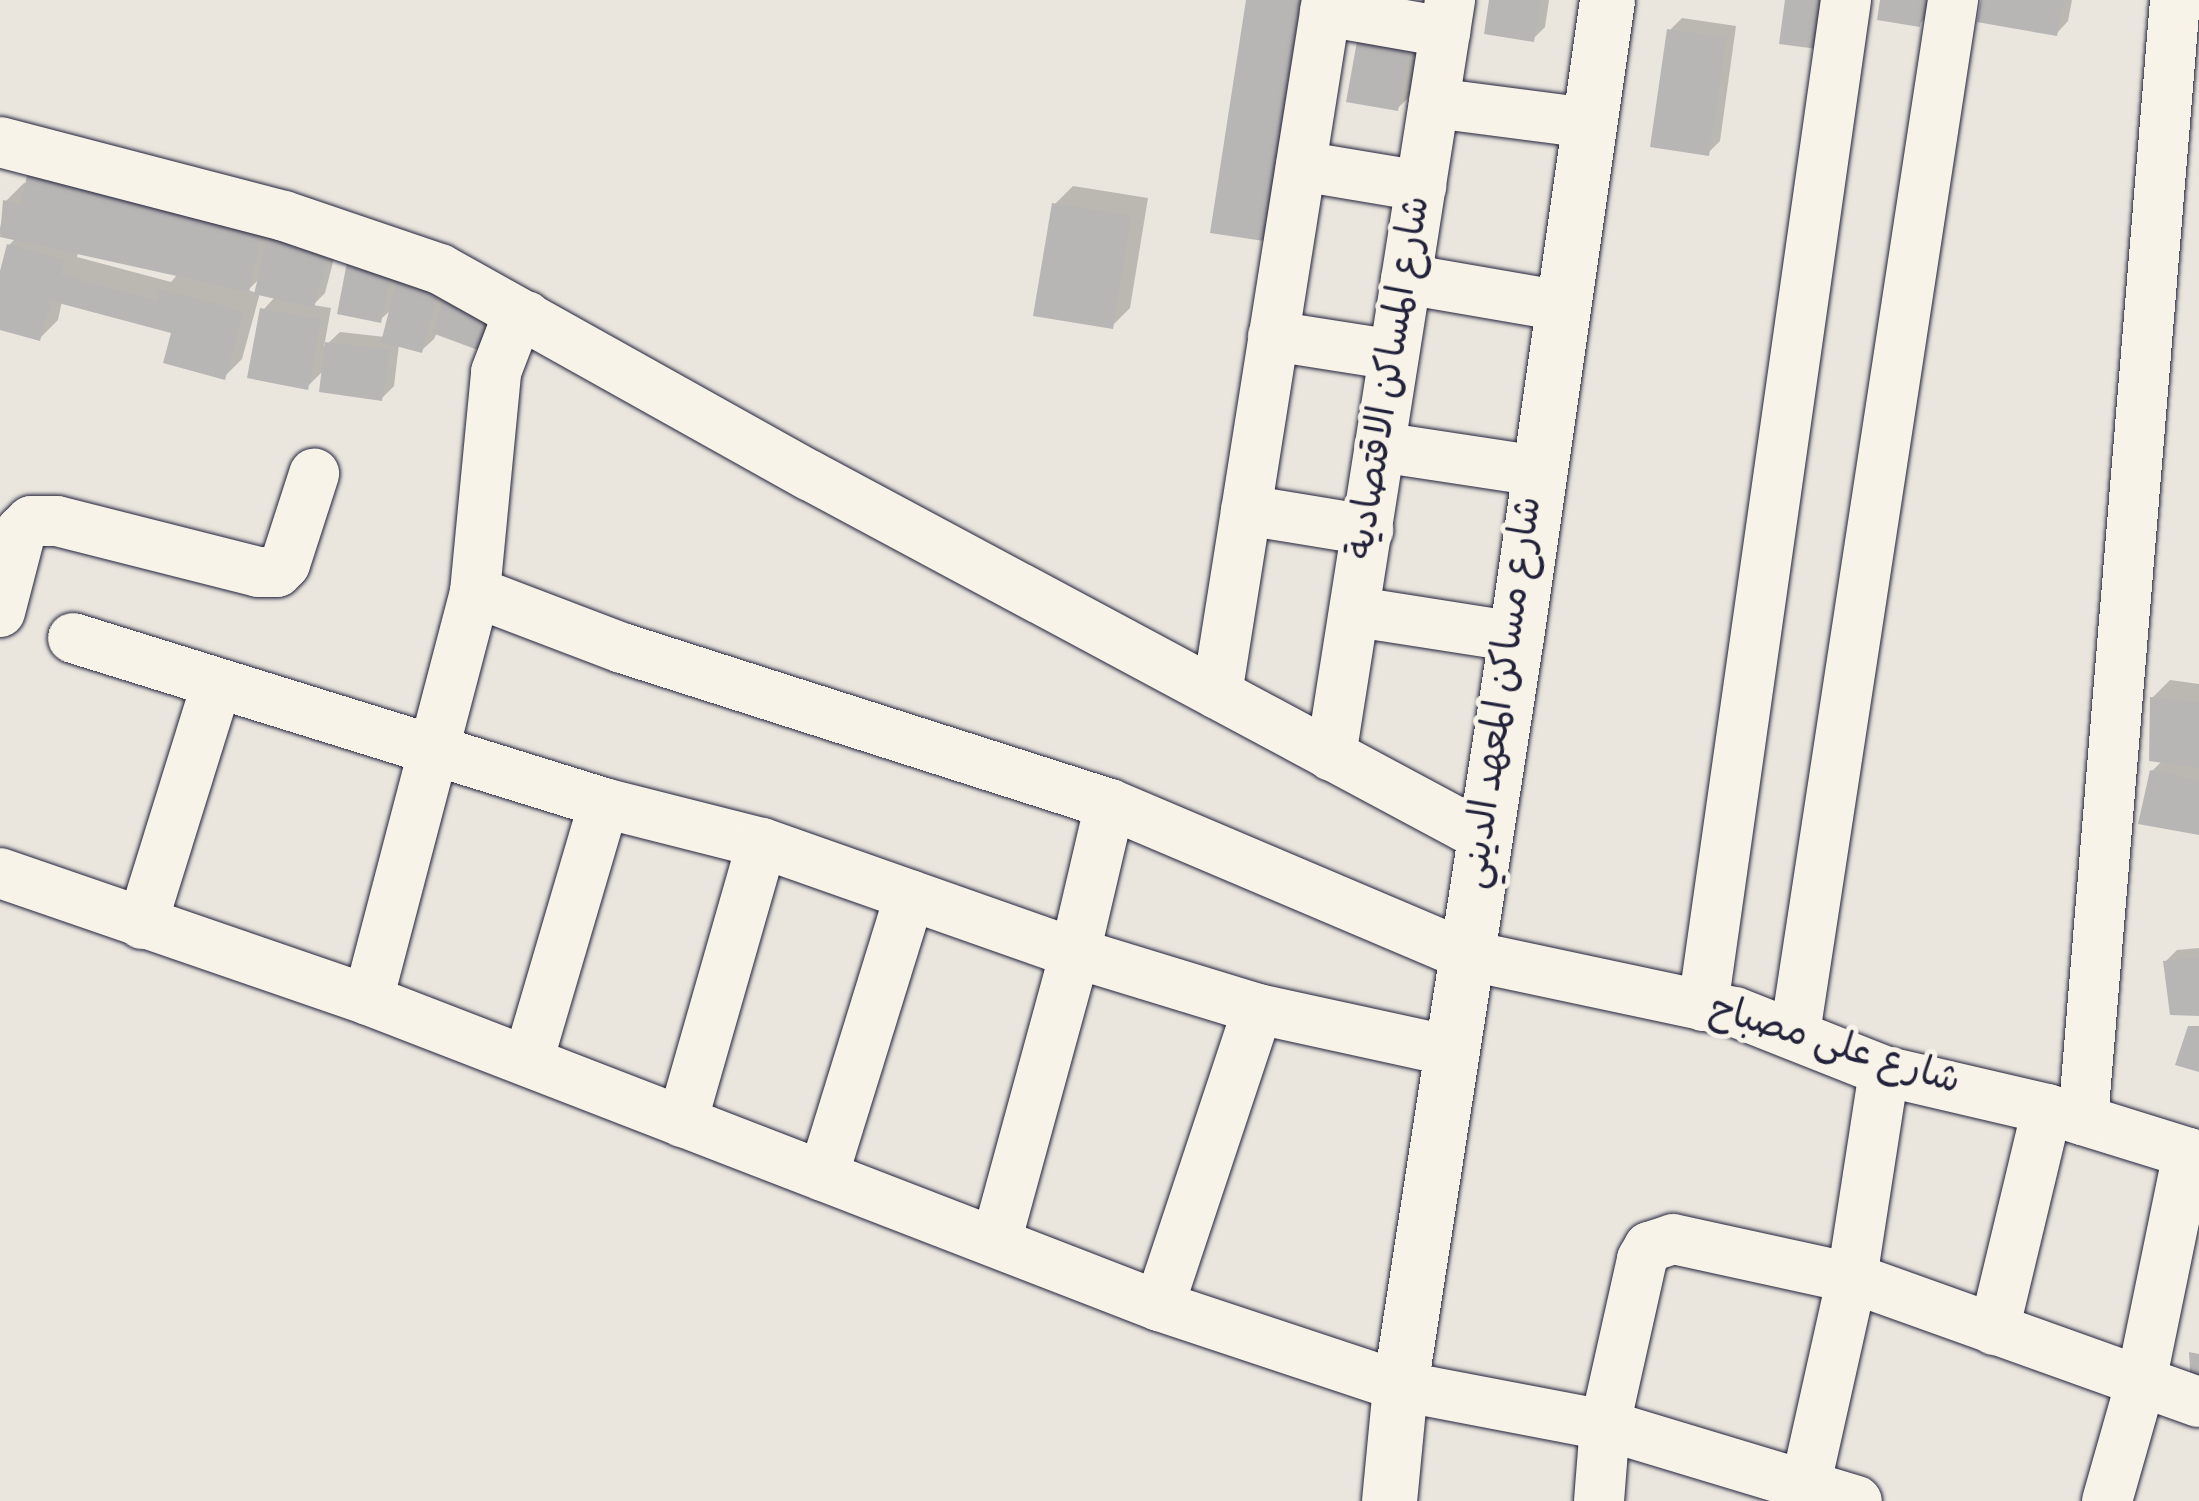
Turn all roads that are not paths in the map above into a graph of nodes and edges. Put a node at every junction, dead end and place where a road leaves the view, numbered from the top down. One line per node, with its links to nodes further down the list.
1 (1607, 0): 8 (street, شارع مساكن المعهد الديني)
2 (1846, 0): 41 (street)
3 (1953, 0): 43 (street)
4 (2175, 0): 47 (street)
5 (1326, 5): 6 (street); 10 (street)
6 (1448, 16): 7 (street, شارع المساكن الاقتصادية)
7 (1434, 102): 8 (street); 11 (street, شارع المساكن الاقتصادية)
8 (1589, 124): 13 (street, شارع مساكن المعهد الديني)
9 (0, 142): 14 (street)
10 (1301, 166): 11 (street); 15 (street)
11 (1421, 186): 12 (street, شارع المساكن الاقتصادية)
12 (1406, 279): 13 (street); 16 (street, شارع المساكن الاقتصادية)
13 (1562, 306): 18 (street, شارع مساكن المعهد الديني)
14 (527, 316): 22 (street); 28 (street)
15 (1273, 336): 16 (street); 20 (street)
16 (1394, 355): 17 (street, شارع المساكن الاقتصادية)
17 (1380, 448): 18 (street); 21 (street, شارع المساكن الاقتصادية)
18 (1538, 471): 26 (street, شارع مساكن المعهد الديني)
19 (314, 474): 23 (street)
20 (1246, 510): 21 (street); 28 (street)
21 (1368, 530): 24 (street, شارع المساكن الاقتصادية)
22 (476, 592): 29 (street); 32 (street, شارع على مصباح)
23 (0, 612)
24 (1357, 612): 26 (street); 30 (street, شارع المساكن الاقتصادية)
25 (72, 638): 27 (street)
26 (1516, 638): 33 (street, شارع مساكن المعهد الديني)
27 (218, 683): 29 (street); 37 (street)
28 (1216, 694): 30 (street)
29 (435, 751): 31 (street); 40 (street)
30 (1331, 756): 33 (street)
31 (604, 803): 34 (street); 45 (street)
32 (1110, 804): 38 (street); 39 (street, شارع على مصباح)
33 (1484, 837): 39 (street, شارع مساكن المعهد الديني)
34 (762, 843): 36 (street); 48 (street)
35 (0, 873): 37 (street)
36 (910, 895): 38 (street); 50 (street)
37 (142, 924): 40 (street)
38 (1075, 953): 42 (street); 51 (street)
39 (1466, 954): 41 (street, شارع على مصباح); 44 (street, شارع مساكن المعهد الديني)
40 (368, 1000): 45 (street)
41 (1703, 1006): 43 (street, شارع على مصباح)
42 (1258, 1009): 44 (street); 53 (street)
43 (1794, 1033): 46 (street, شارع على مصباح)
44 (1452, 1051): 56 (street, شارع مساكن المعهد الديني)
45 (528, 1061): 48 (street)
46 (1884, 1070): 47 (street, شارع على مصباح); 52 (street)
47 (2065, 1115): 49 (street, شارع على مصباح); 54 (street)
48 (682, 1122): 50 (street)
49 (2194, 1155): 55 (street)
50 (823, 1176): 51 (street)
51 (996, 1242): 53 (street)
52 (1852, 1278): 54 (street); 58 (street); 59 (street)
53 (1159, 1306): 56 (street)
54 (1994, 1330): 55 (street)
55 (2141, 1382): 57 (street); 63 (street)
56 (1400, 1386): 58 (street); 60 (street, شارع مساكن المعهد الديني)
57 (2199, 1402)
58 (1606, 1425): 59 (street); 61 (street)
59 (1803, 1491): 62 (street)
60 (1389, 1501)
61 (1600, 1501)
62 (1857, 1501)
63 (2107, 1501)

